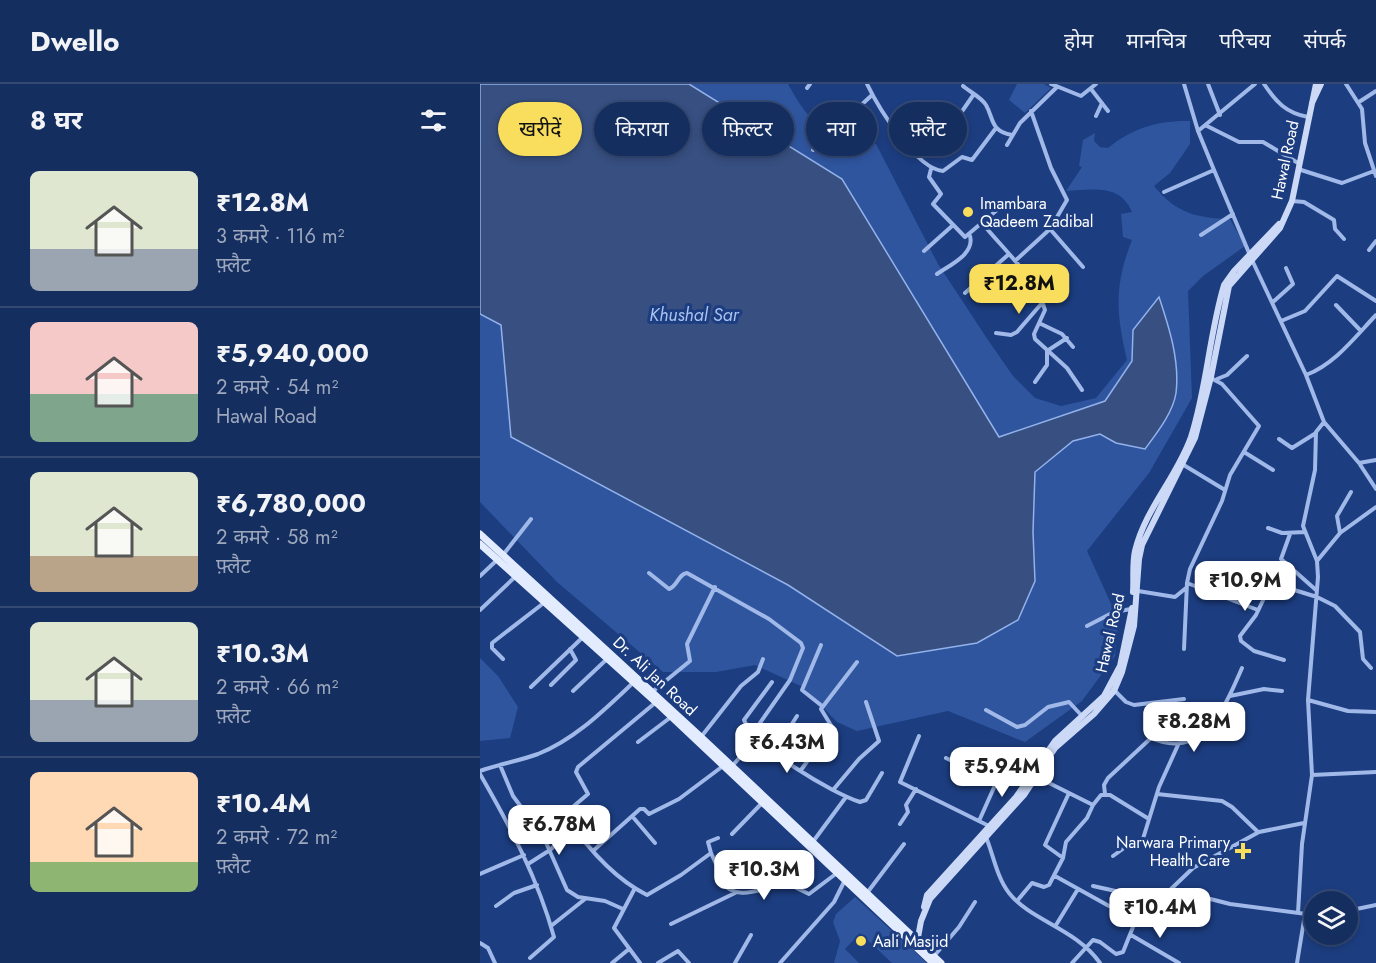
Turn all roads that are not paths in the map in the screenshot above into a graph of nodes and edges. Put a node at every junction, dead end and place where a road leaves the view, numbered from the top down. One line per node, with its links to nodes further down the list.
1 (867, 84): 16 (street)
2 (1051, 84): 12 (street)
3 (1096, 84): 13 (street)
4 (1184, 84): 29 (street)
5 (1208, 84): 24 (street)
6 (1255, 84): 24 (street)
7 (1264, 84): 26 (street)
8 (1316, 84): 20 (main road, Hawal Road)
9 (1321, 84): 20 (main road, Hawal Road)
10 (1346, 84): 18 (street)
11 (963, 86): 15 (street)
12 (1057, 87): 13 (street); 22 (street)
13 (1091, 89): 19 (street)
14 (1376, 91): 18 (street)
15 (974, 94): 21 (street); 28 (street)
16 (872, 95): 17 (street); 33 (street)
17 (864, 102)
18 (1359, 102): 35 (street)
19 (1102, 103): 23 (street); 25 (street)
20 (1311, 103): 26 (main road, Hawal Road)
21 (967, 104)
22 (1030, 111): 30 (street); 43 (street)
23 (1108, 111)
24 (1220, 115): 27 (street)
25 (1096, 116)
26 (1308, 117): 32 (main road, Hawal Road)
27 (1208, 126): 29 (street); 32 (street)
28 (996, 128): 30 (street); 33 (street)
29 (1198, 131): 34 (street)
30 (1012, 135): 31 (street)
31 (1007, 145)
32 (1298, 166): 35 (street); 38 (main road, Hawal Road)
33 (932, 169): 42 (street)
34 (1214, 170): 37 (street); 40 (street)
35 (1374, 171): 36 (street)
36 (1376, 176)
37 (1164, 192)
38 (1292, 201): 46 (street); 51 (main road, Hawal Road)
39 (997, 210): 41 (street)
40 (1233, 214): 44 (street); 51 (street)
41 (983, 224): 45 (street); 50 (street)
42 (952, 226): 45 (street); 49 (street)
43 (1050, 229): 52 (street); 53 (street)
44 (1201, 235)
45 (970, 236): 56 (street)
46 (1344, 239)
47 (1376, 241): 48 (street)
48 (1369, 250)
49 (924, 251)
50 (1009, 254): 52 (street); 57 (street)
51 (1251, 257): 60 (street); 73 (main road, Hawal Road)
52 (1015, 261): 54 (street)
53 (1083, 267)
54 (1020, 268): 58 (street); 61 (street)
55 (1286, 268): 60 (street)
56 (937, 274)
57 (965, 293)
58 (988, 297)
59 (1376, 301): 64 (street)
60 (1273, 302): 64 (street)
61 (1042, 303): 65 (street); 67 (street)
62 (1336, 305): 66 (street)
63 (1376, 315): 66 (street)
64 (1281, 321): 72 (street)
65 (1039, 323): 68 (street); 70 (street)
66 (1360, 331): 72 (street)
67 (996, 333)
68 (1067, 338): 69 (street); 70 (street)
69 (1073, 347)
70 (1047, 351): 74 (street); 75 (street)
71 (1248, 356): 73 (street)
72 (1306, 375): 76 (street)
73 (1211, 378): 79 (street); 82 (main road, Hawal Road)
74 (1035, 382)
75 (1082, 390)
76 (1324, 422): 77 (street); 81 (street)
77 (1317, 432): 78 (street); 90 (street)
78 (1279, 439)
79 (1244, 452): 83 (street); 84 (street)
80 (1376, 460): 81 (street)
81 (1359, 463): 85 (street)
82 (1181, 464): 84 (street); 102 (main road, Hawal Road)
83 (1273, 470)
84 (1225, 489): 99 (street)
85 (1376, 489)
86 (1351, 492): 91 (street)
87 (1376, 507): 91 (street)
88 (531, 519): 94 (street)
89 (1268, 528): 92 (street)
90 (1305, 532): 92 (street); 95 (street)
91 (1340, 532): 95 (street)
92 (1290, 534): 101 (street)
93 (481, 540): 94 (main road, Dr. Ali Jan Road)
94 (500, 557): 97 (main road, Dr. Ali Jan Road); 98 (street)
95 (1317, 561): 101 (street)
96 (649, 573): 100 (street)
97 (519, 574): 104 (main road, Dr. Ali Jan Road); 105 (main road, Dr. Ali Jan Road); 107 (street)
98 (480, 576)
99 (1187, 585): 102 (street); 108 (street); 113 (street)
100 (716, 587): 128 (street); 141 (street)
101 (1317, 590): 103 (street)
102 (1136, 594): 106 (main road, Hawal Road); 125 (main road, Hawal Road)
103 (1317, 597): 108 (street); 120 (street); 131 (street)
104 (545, 601): 105 (main road, Dr. Ali Jan Road); 115 (street)
105 (555, 606): 110 (main road, Dr. Ali Jan Road); 121 (main road, Dr. Ali Jan Road)
106 (1132, 608): 109 (street); 125 (main road, Hawal Road)
107 (480, 610)
108 (1258, 610): 117 (street)
109 (1087, 626)
110 (584, 636): 112 (street); 114 (main road, Dr. Ali Jan Road)
111 (821, 645): 135 (street)
112 (570, 649): 123 (street); 124 (street)
113 (1184, 649)
114 (608, 658): 121 (main road, Dr. Ali Jan Road); 126 (street)
115 (503, 659)
116 (763, 660): 142 (street)
117 (1284, 660)
118 (857, 662): 135 (street)
119 (1242, 668): 129 (street)
120 (1371, 668)
121 (636, 680): 128 (main road, Dr. Ali Jan Road); 134 (main road, Dr. Ali Jan Road); 152 (street)
122 (772, 682): 141 (street)
123 (551, 685)
124 (531, 687)
125 (1112, 689): 133 (street); 140 (main road, Hawal Road); 163 (main road, Hawal Road)
126 (573, 691)
127 (1282, 691): 129 (street)
128 (652, 692): 134 (main road, Dr. Ali Jan Road)
129 (1230, 696): 147 (street)
130 (1184, 699): 133 (street)
131 (1308, 700): 137 (street); 162 (street)
132 (866, 702): 166 (street)
133 (1159, 702): 145 (street)
134 (660, 703): 138 (main road, Dr. Ali Jan Road); 142 (main road, Dr. Ali Jan Road); 178 (street)
135 (822, 706): 157 (street)
136 (986, 710): 140 (street)
137 (1376, 712)
138 (671, 716): 146 (street); 153 (main road, Dr. Ali Jan Road)
139 (797, 716): 148 (street)
140 (1084, 717): 179 (main road, Hawal Road)
141 (753, 733): 144 (street)
142 (701, 736): 154 (main road, Dr. Ali Jan Road)
143 (919, 736): 165 (street)
144 (757, 738): 148 (street); 154 (street)
145 (1151, 738): 147 (street); 168 (street)
146 (638, 742)
147 (1178, 745): 169 (street)
148 (774, 752): 157 (street)
149 (967, 753): 155 (street)
150 (946, 758): 155 (street)
151 (981, 764): 161 (street)
152 (500, 765): 159 (street); 187 (street)
153 (723, 766): 171 (main road, Dr. Ali Jan Road); 173 (street)
154 (732, 766): 186 (main road, Dr. Ali Jan Road)
155 (962, 766): 161 (street)
156 (1000, 768): 164 (street)
157 (801, 770): 166 (street)
158 (1376, 772): 162 (street)
159 (480, 773): 190 (street)
160 (882, 773): 170 (street)
161 (977, 773): 164 (street)
162 (1312, 775): 177 (street)
163 (1037, 777): 167 (street); 179 (main road, Hawal Road)
164 (996, 783): 175 (street)
165 (916, 789): 175 (street); 176 (street)
166 (833, 790): 170 (street)
167 (1069, 793): 172 (street); 192 (street)
168 (1105, 794): 172 (street); 174 (street)
169 (1157, 795): 174 (street); 180 (street)
170 (846, 798): 186 (street)
171 (762, 803): 181 (street); 186 (main road, Dr. Ali Jan Road)
172 (1094, 804): 192 (street)
173 (632, 816): 184 (street); 188 (street)
174 (1149, 819): 191 (street)
175 (979, 821): 179 (street)
176 (900, 824)
177 (1304, 824): 180 (street); 216 (street)
178 (574, 826): 187 (street); 188 (street)
179 (991, 828): 182 (main road, Hawal Road); 214 (main road, Hawal Road)
180 (1258, 832): 202 (street)
181 (732, 834)
182 (986, 837): 207 (street); 214 (main road, Hawal Road)
183 (718, 838): 189 (street)
184 (655, 843)
185 (904, 844): 204 (street)
186 (811, 845): 194 (main road, Dr. Ali Jan Road); 204 (main road, Dr. Ali Jan Road)
187 (550, 850): 193 (street); 205 (street)
188 (594, 850): 200 (street)
189 (711, 853): 200 (street); 203 (street)
190 (524, 855): 193 (street); 195 (street)
191 (1113, 856)
192 (1063, 858): 196 (street)
193 (528, 864): 198 (street)
194 (837, 873): 197 (main road, Dr. Ali Jan Road); 203 (street)
195 (480, 874)
196 (1055, 876): 201 (street); 207 (street)
197 (845, 880): 218 (main road, Dr. Ali Jan Road); 238 (street)
198 (537, 885): 211 (street); 223 (street)
199 (1093, 886): 209 (street)
200 (635, 888): 213 (street)
201 (1078, 889): 212 (street); 222 (street)
202 (1171, 889): 206 (street); 216 (street)
203 (735, 893): 221 (street)
204 (867, 893): 218 (main road, Dr. Ali Jan Road)
205 (586, 899): 213 (street); 223 (street)
206 (1157, 899): 209 (street); 219 (street)
207 (1017, 901): 222 (street)
208 (975, 902): 231 (street)
209 (1147, 905): 224 (street)
210 (1376, 905): 215 (street)
211 (496, 906)
212 (1109, 906)
213 (623, 909): 229 (street)
214 (925, 909): 227 (main road, Hawal Road)
215 (1358, 909)
216 (1298, 913): 217 (street)
217 (1304, 914)
218 (887, 916): 227 (main road, Dr. Ali Jan Road)
219 (1186, 919)
220 (1304, 920): 243 (street)
221 (671, 924)
222 (1056, 925): 228 (street)
223 (551, 926): 230 (street)
224 (1131, 934): 228 (street); 242 (street)
225 (751, 935): 237 (street)
226 (480, 943): 232 (street)
227 (917, 944): 231 (main road, Dr. Ali Jan Road)
228 (1086, 946): 240 (street); 241 (street)
229 (629, 949): 233 (street); 234 (street)
230 (530, 958)
231 (932, 960): 239 (main road, Dr. Ali Jan Road)
232 (495, 963)
233 (612, 963)
234 (640, 963)
235 (657, 963): 236 (street)
236 (689, 963)
237 (735, 963)
238 (780, 963)
239 (941, 963)
240 (1072, 963)
241 (1100, 963)
242 (1179, 963)
243 (1297, 963)

